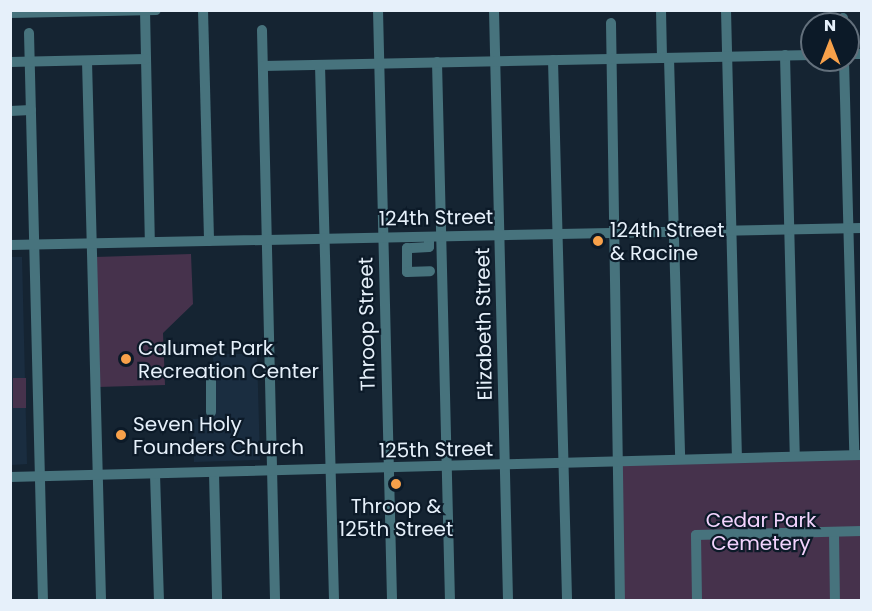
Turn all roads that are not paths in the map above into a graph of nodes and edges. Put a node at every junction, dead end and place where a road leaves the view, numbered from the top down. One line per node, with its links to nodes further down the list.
1 (156, 10): 7 (street)
2 (203, 10): 43 (street)
3 (378, 10): 25 (street, Throop Street)
4 (494, 10): 21 (street, Elizabeth Street)
5 (661, 10): 16 (street)
6 (726, 10): 15 (street)
7 (145, 11): 8 (street); 17 (street)
8 (29, 12): 9 (street)
9 (10, 14)
10 (611, 23): 18 (street)
11 (262, 30): 27 (street)
12 (29, 33): 23 (street)
13 (785, 55): 14 (street); 15 (street); 33 (street)
14 (800, 55)
15 (727, 56): 16 (street); 34 (street)
16 (666, 58): 18 (street); 35 (street)
17 (146, 59): 20 (street); 44 (street)
18 (612, 59): 19 (street); 36 (street)
19 (553, 60): 21 (street); 37 (street)
20 (87, 61): 23 (street); 45 (street)
21 (495, 61): 24 (street); 38 (street, Elizabeth Street)
22 (10, 62): 23 (street)
23 (30, 62): 29 (street)
24 (437, 62): 25 (street); 39 (street)
25 (379, 64): 26 (street); 40 (street, Throop Street)
26 (320, 65): 27 (street); 41 (street)
27 (263, 66): 42 (street)
28 (844, 72): 31 (street)
29 (31, 110): 30 (street); 46 (street)
30 (10, 111)
31 (848, 228): 32 (street, 124th Street); 33 (street, 124th Street); 52 (street)
32 (861, 228)
33 (790, 229): 34 (street, 124th Street); 53 (street)
34 (732, 231): 35 (street, 124th Street); 54 (street)
35 (674, 232): 36 (street, 124th Street); 55 (street)
36 (615, 233): 37 (street, 124th Street); 56 (street)
37 (558, 234): 38 (street, 124th Street); 57 (street)
38 (500, 235): 39 (street, 124th Street); 58 (street, Elizabeth Street)
39 (441, 236): 47 (street, 124th Street); 59 (street)
40 (383, 237): 41 (street, 124th Street); 47 (street, 124th Street); 60 (street, Throop Street)
41 (324, 239): 42 (street, 124th Street); 61 (street)
42 (267, 240): 43 (street, 124th Street); 62 (street)
43 (209, 241): 44 (street, 124th Street)
44 (150, 242): 45 (street, 124th Street)
45 (92, 243): 46 (street, 124th Street); 65 (street)
46 (34, 244): 48 (street, 124th Street); 67 (street)
47 (411, 244): 49 (street)
48 (10, 245)
49 (430, 271)
50 (211, 369): 51 (street)
51 (212, 412)
52 (858, 455): 53 (street, 125th Street)
53 (795, 456): 54 (street, 125th Street)
54 (737, 457): 55 (street, 125th Street)
55 (680, 459): 56 (street, 125th Street)
56 (616, 462): 57 (street, 125th Street); 80 (street)
57 (563, 465): 58 (street, 125th Street); 79 (street)
58 (505, 467): 59 (street, 125th Street); 78 (street, Elizabeth Street)
59 (447, 468): 60 (street, 125th Street); 77 (street)
60 (389, 469): 61 (street, 125th Street); 76 (street, Throop Street)
61 (331, 470): 62 (street, 125th Street); 75 (street)
62 (272, 472): 63 (street, 125th Street); 74 (street)
63 (214, 473): 64 (street, 125th Street); 73 (street)
64 (155, 474): 65 (street, 125th Street); 72 (street)
65 (98, 476): 67 (street, 125th Street); 71 (street)
66 (10, 477): 67 (street, 125th Street)
67 (40, 477): 70 (street)
68 (861, 531): 69 (street)
69 (834, 532): 81 (street); 82 (street)
70 (43, 600)
71 (101, 600)
72 (159, 600)
73 (217, 600)
74 (275, 600)
75 (334, 600)
76 (392, 600)
77 (450, 600)
78 (508, 600)
79 (567, 600)
80 (620, 600)
81 (698, 600)
82 (835, 600)

